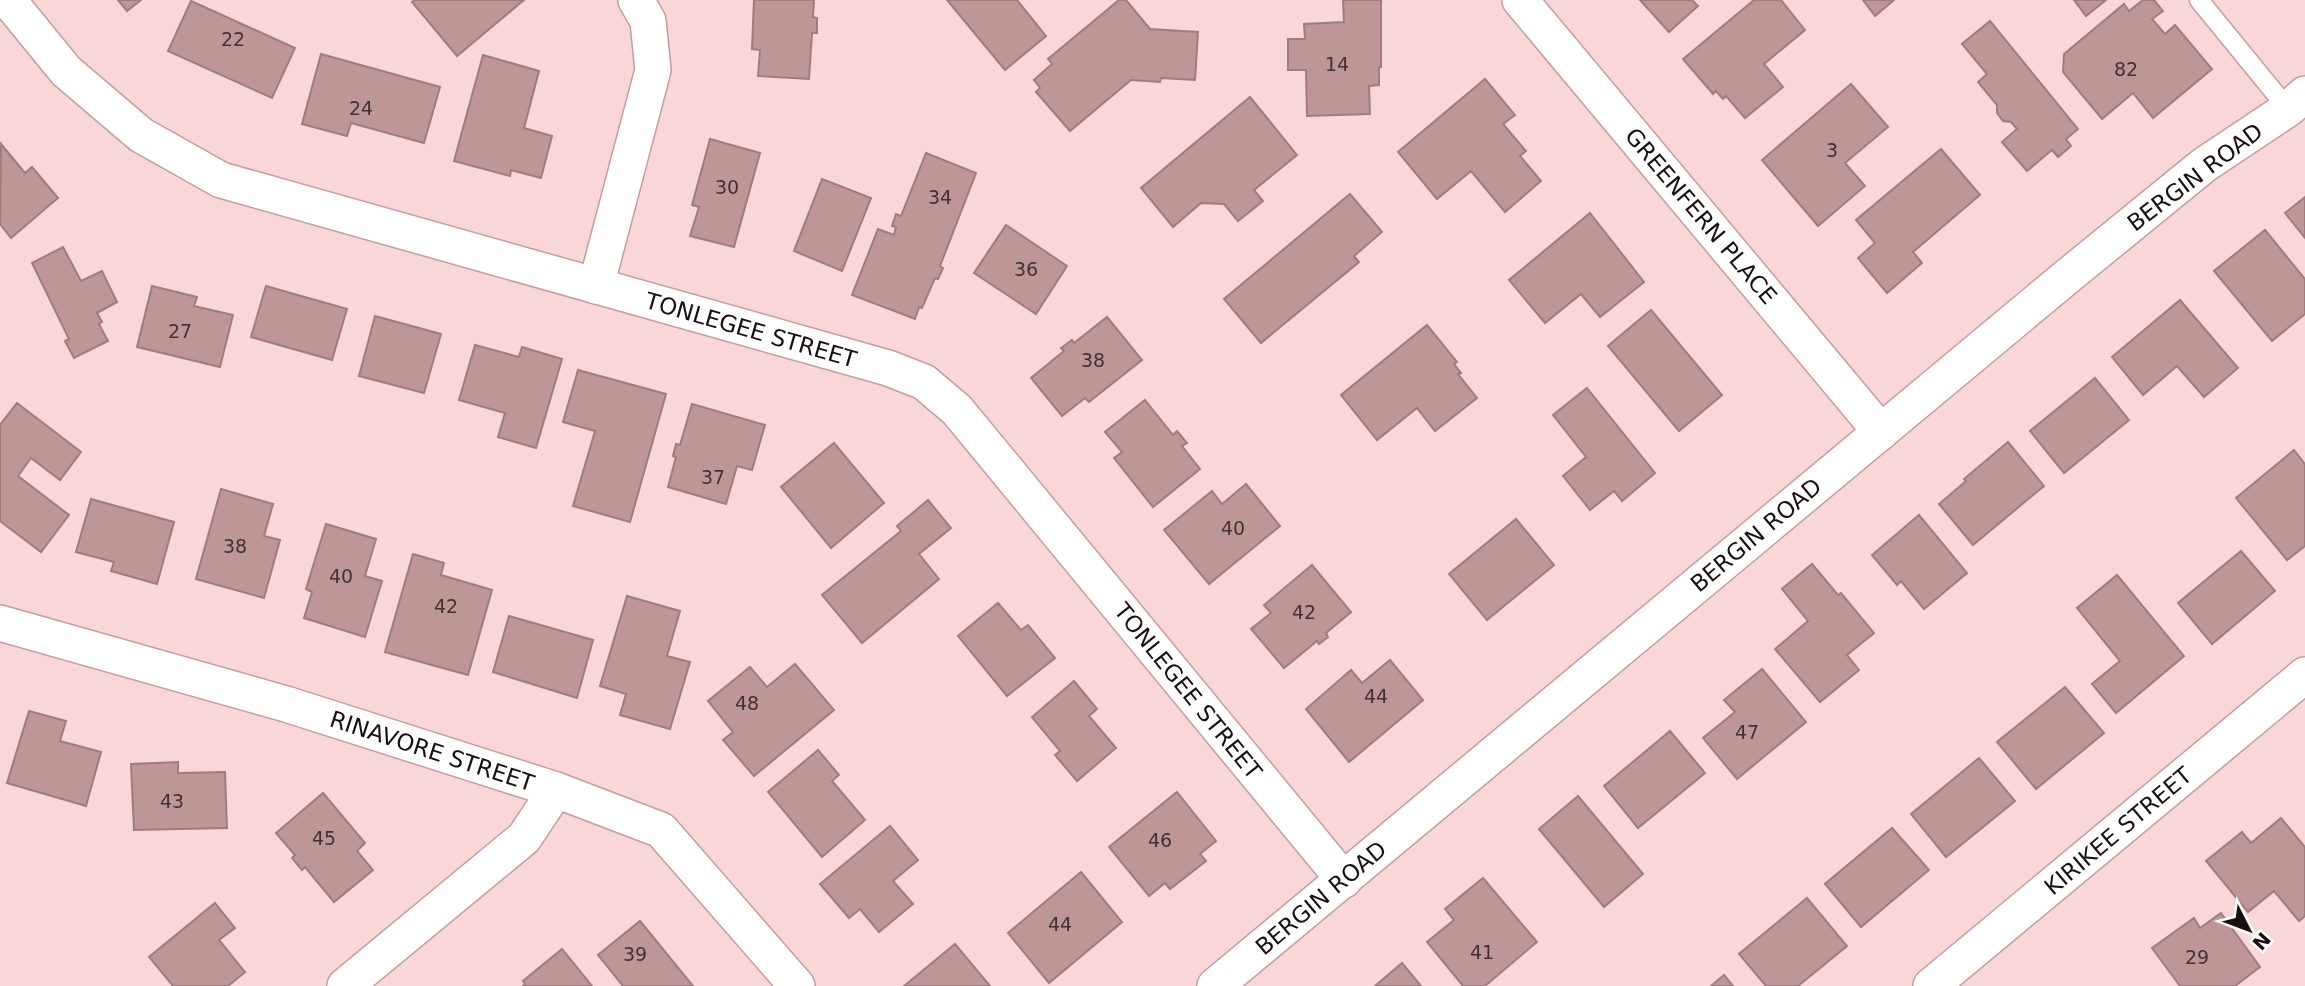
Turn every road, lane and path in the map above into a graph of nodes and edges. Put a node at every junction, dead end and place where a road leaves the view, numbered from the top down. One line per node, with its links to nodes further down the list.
1 (8, 0): 6 (street, TONLEGEE STREET)
2 (636, 0): 6 (street)
3 (1520, 0): 7 (street, GREENFERN PLACE)
4 (2199, 0): 5 (lane)
5 (2296, 102): 7 (street, BERGIN ROAD)
6 (596, 286): 11 (street, TONLEGEE STREET)
7 (1881, 432): 11 (street, BERGIN ROAD)
8 (0, 624): 10 (street, RINAVORE STREET)
9 (2305, 675): 15 (street, KIRIKEE STREET)
10 (556, 790): 12 (street); 13 (street, RINAVORE STREET)
11 (1344, 880): 14 (street, BERGIN ROAD)
12 (345, 986)
13 (797, 986)
14 (1215, 986)
15 (1931, 986)

